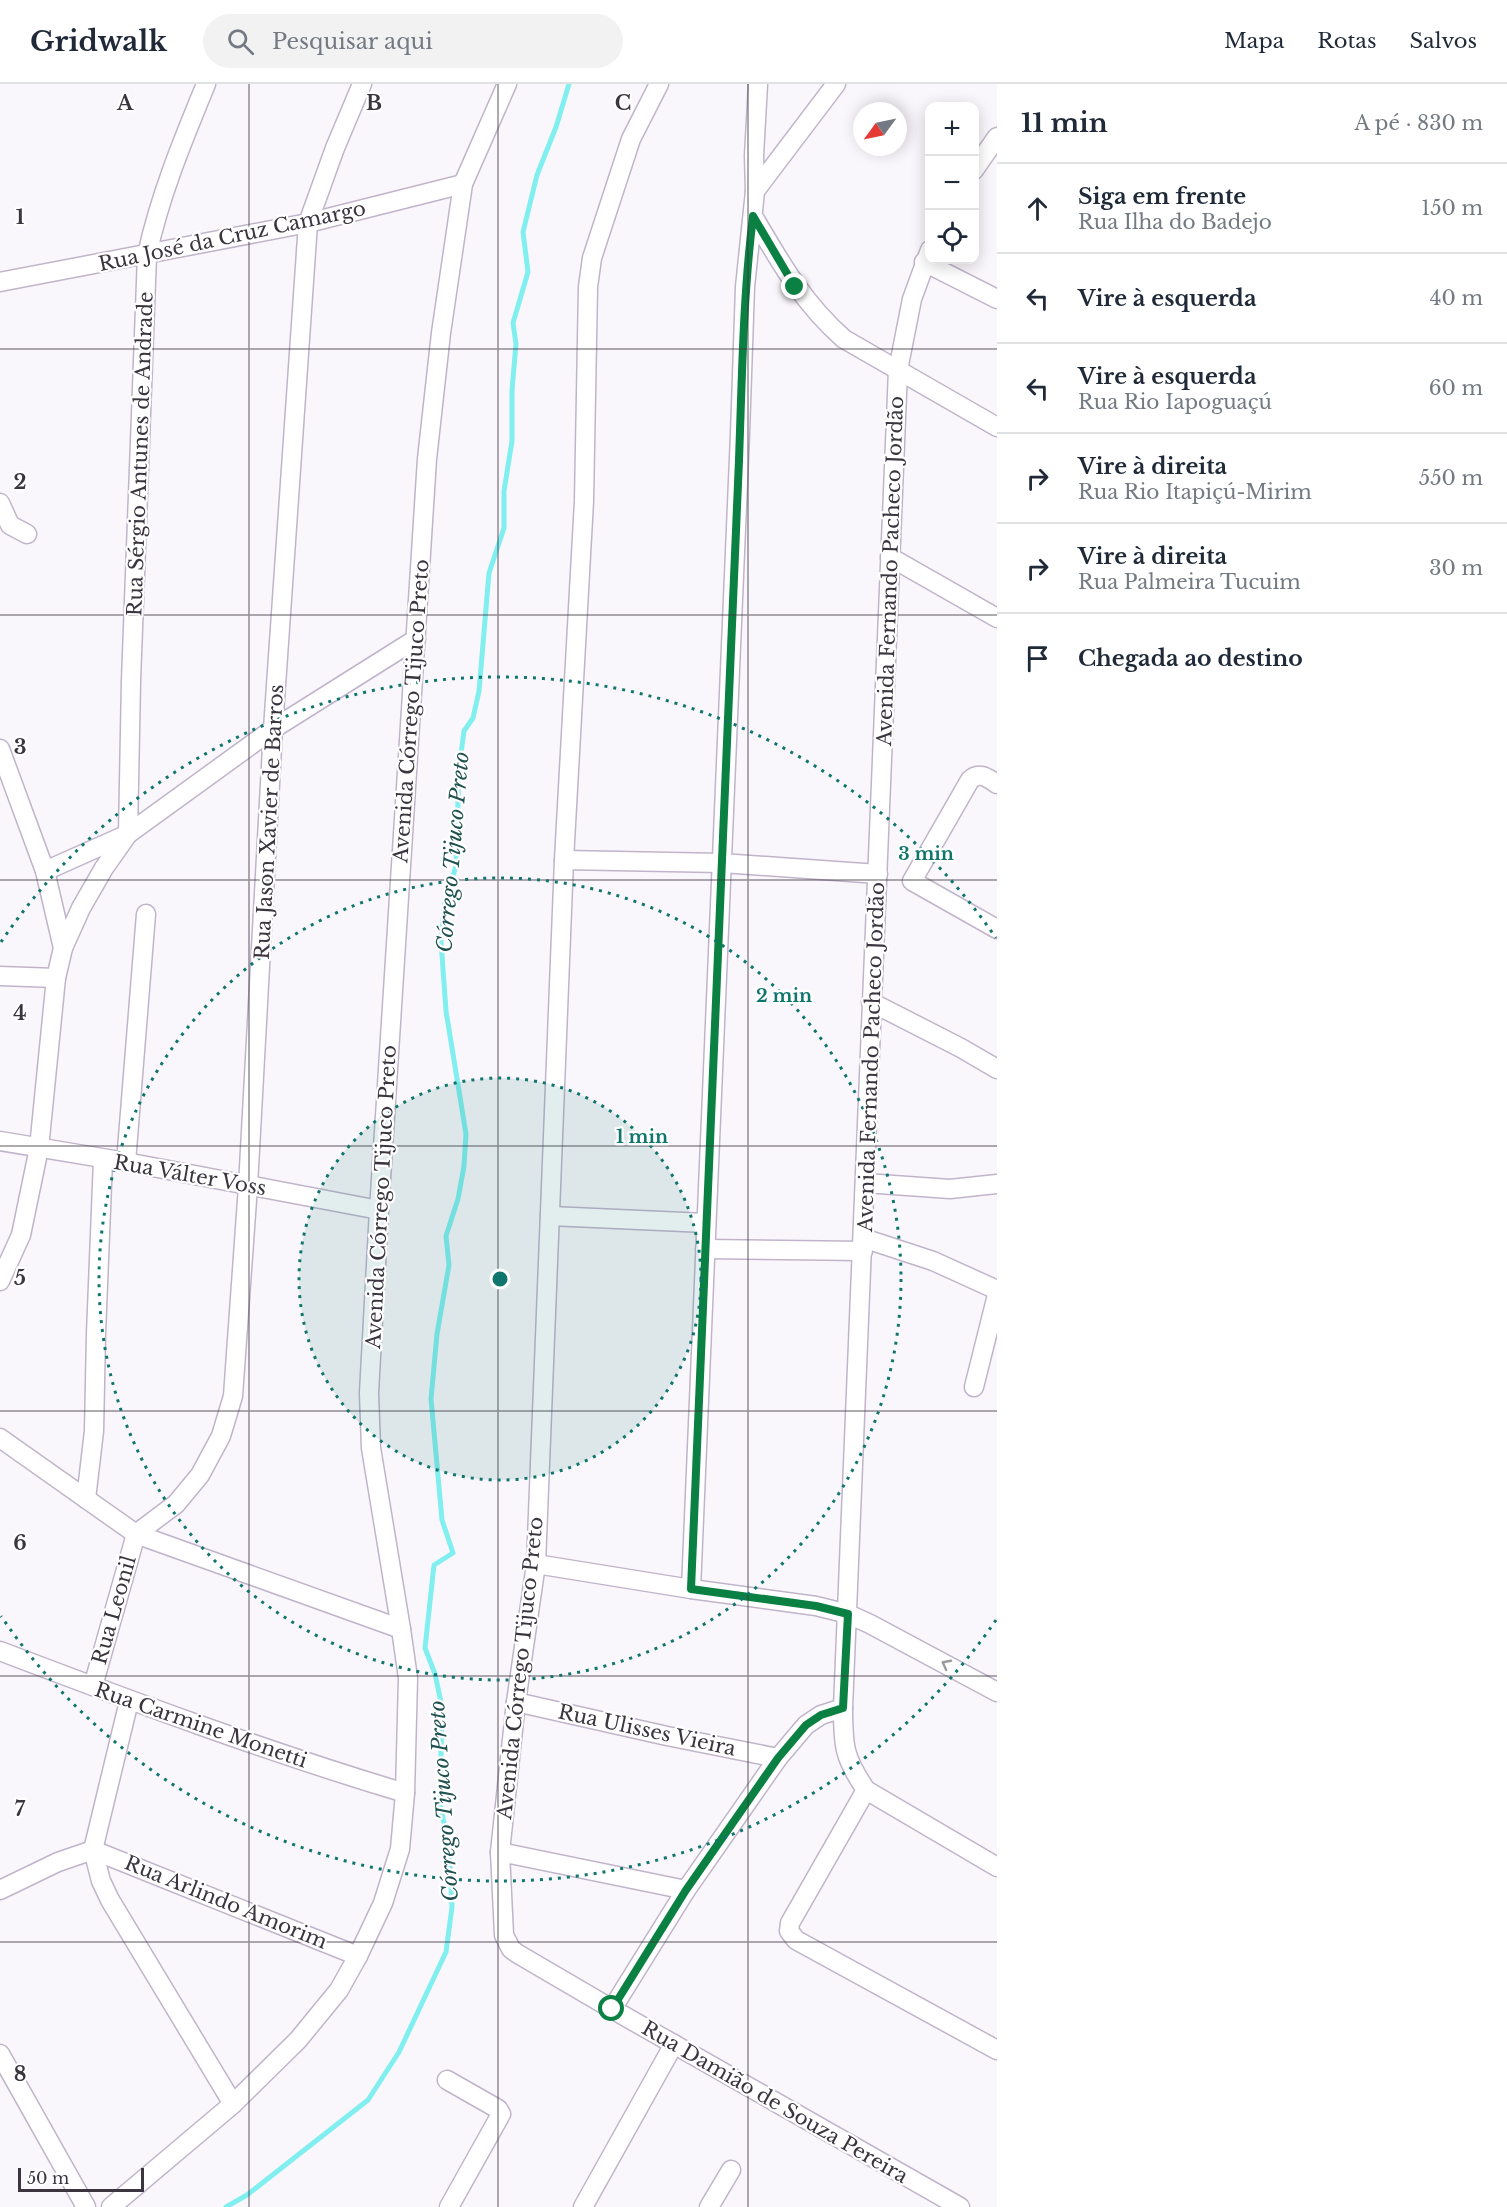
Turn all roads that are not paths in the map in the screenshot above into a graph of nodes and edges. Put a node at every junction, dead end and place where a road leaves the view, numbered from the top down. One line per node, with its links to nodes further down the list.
1 (206, 84): 13 (street, Rua Sérgio Antunes de Andrade)
2 (362, 84): 12 (street, Rua Jason Xavier de Barros)
3 (507, 84): 9 (street, Avenida Córrego Tijuco Preto)
4 (659, 84): 29 (street, Avenida Córrego Tijuco Preto)
5 (758, 84): 10 (street)
6 (836, 84): 10 (street)
7 (997, 137): 8 (street)
8 (985, 164)
9 (463, 184): 12 (street, Rua José da Cruz Camargo); 24 (street, Avenida Córrego Tijuco Preto)
10 (755, 191): 11 (street)
11 (753, 216): 18 (street); 30 (street)
12 (308, 223): 13 (street, Rua José da Cruz Camargo); 25 (street, Rua Jason Xavier de Barros)
13 (147, 255): 16 (street, Rua José da Cruz Camargo); 28 (street, Rua Sérgio Antunes de Andrade)
14 (925, 262): 18 (street, Avenida Fernando Pacheco Jordão)
15 (940, 264): 17 (street)
16 (0, 282)
17 (997, 299)
18 (898, 370): 19 (street); 22 (street, Avenida Fernando Pacheco Jordão)
19 (997, 427)
20 (0, 503): 21 (street)
21 (27, 534)
22 (890, 557): 23 (street); 32 (street, Avenida Fernando Pacheco Jordão)
23 (997, 618)
24 (416, 639): 25 (street); 47 (street, Avenida Córrego Tijuco Preto)
25 (273, 729): 28 (street); 46 (street, Rua Jason Xavier de Barros)
26 (0, 751): 31 (street)
27 (997, 784): 34 (street)
28 (128, 834): 31 (street); 35 (street)
29 (564, 860): 30 (street); 48 (street, Avenida Córrego Tijuco Preto)
30 (722, 863): 32 (street); 49 (street)
31 (45, 871): 35 (street)
32 (878, 874): 38 (street, Avenida Fernando Pacheco Jordão)
33 (146, 914): 43 (street)
34 (997, 929)
35 (63, 948): 37 (street)
36 (0, 976): 37 (street)
37 (56, 978): 41 (street)
38 (871, 1002): 39 (street); 44 (street, Avenida Fernando Pacheco Jordão)
39 (997, 1070)
40 (0, 1141): 41 (street, Rua Válter Voss)
41 (39, 1148): 42 (street, Rua Válter Voss); 52 (street)
42 (103, 1160): 43 (street, Rua Válter Voss); 57 (street)
43 (126, 1162): 46 (street, Rua Válter Voss)
44 (865, 1183): 45 (street); 50 (street, Avenida Fernando Pacheco Jordão)
45 (997, 1184)
46 (248, 1186): 47 (street, Rua Válter Voss); 58 (street, Rua Jason Xavier de Barros)
47 (379, 1210): 62 (street, Avenida Córrego Tijuco Preto)
48 (550, 1216): 49 (street); 59 (street, Avenida Córrego Tijuco Preto)
49 (706, 1223): 51 (street)
50 (863, 1244): 51 (street); 53 (street); 61 (street, Avenida Fernando Pacheco Jordão)
51 (705, 1249): 60 (street)
52 (0, 1281)
53 (997, 1290)
54 (997, 1296): 55 (street)
55 (974, 1387)
56 (0, 1438): 57 (street)
57 (86, 1500): 58 (street)
58 (136, 1534): 62 (street); 64 (street, Rua Leonil)
59 (536, 1564): 60 (street); 67 (street, Avenida Córrego Tijuco Preto)
60 (691, 1589): 61 (street)
61 (848, 1614): 65 (street, one-way to 61); 68 (street, Avenida Fernando Pacheco Jordão)
62 (401, 1629): 71 (street, Avenida Córrego Tijuco Preto)
63 (0, 1651): 64 (street, Rua Carmine Monetti)
64 (93, 1686): 66 (street, Rua Carmine Monetti)
65 (997, 1692)
66 (129, 1701): 71 (street, Rua Carmine Monetti); 72 (street)
67 (516, 1702): 69 (street, Rua Ulisses Vieira); 73 (street, Avenida Córrego Tijuco Preto)
68 (843, 1708): 69 (street); 70 (street, Avenida Fernando Pacheco Jordão)
69 (778, 1758): 76 (street)
70 (866, 1790): 74 (street); 81 (street)
71 (405, 1793): 78 (street, Avenida Córrego Tijuco Preto)
72 (93, 1850): 75 (street); 78 (street, Rua Arlindo Amorim); 84 (street)
73 (500, 1852): 76 (street); 77 (street, Avenida Córrego Tijuco Preto)
74 (997, 1867)
75 (0, 1890)
76 (686, 1890): 79 (street)
77 (504, 1935): 79 (street, Rua Damião de Souza Pereira)
78 (358, 1956): 84 (street, Avenida Córrego Tijuco Preto)
79 (612, 2009): 80 (street, Rua Damião de Souza Pereira)
80 (674, 2044): 89 (street); 91 (street, Rua Damião de Souza Pereira)
81 (997, 2050)
82 (0, 2054): 86 (street)
83 (447, 2080): 88 (street)
84 (233, 2104): 87 (street, Avenida Córrego Tijuco Preto)
85 (731, 2170): 90 (street)
86 (86, 2207)
87 (111, 2207)
88 (449, 2207)
89 (583, 2207)
90 (709, 2207)
91 (960, 2207)

